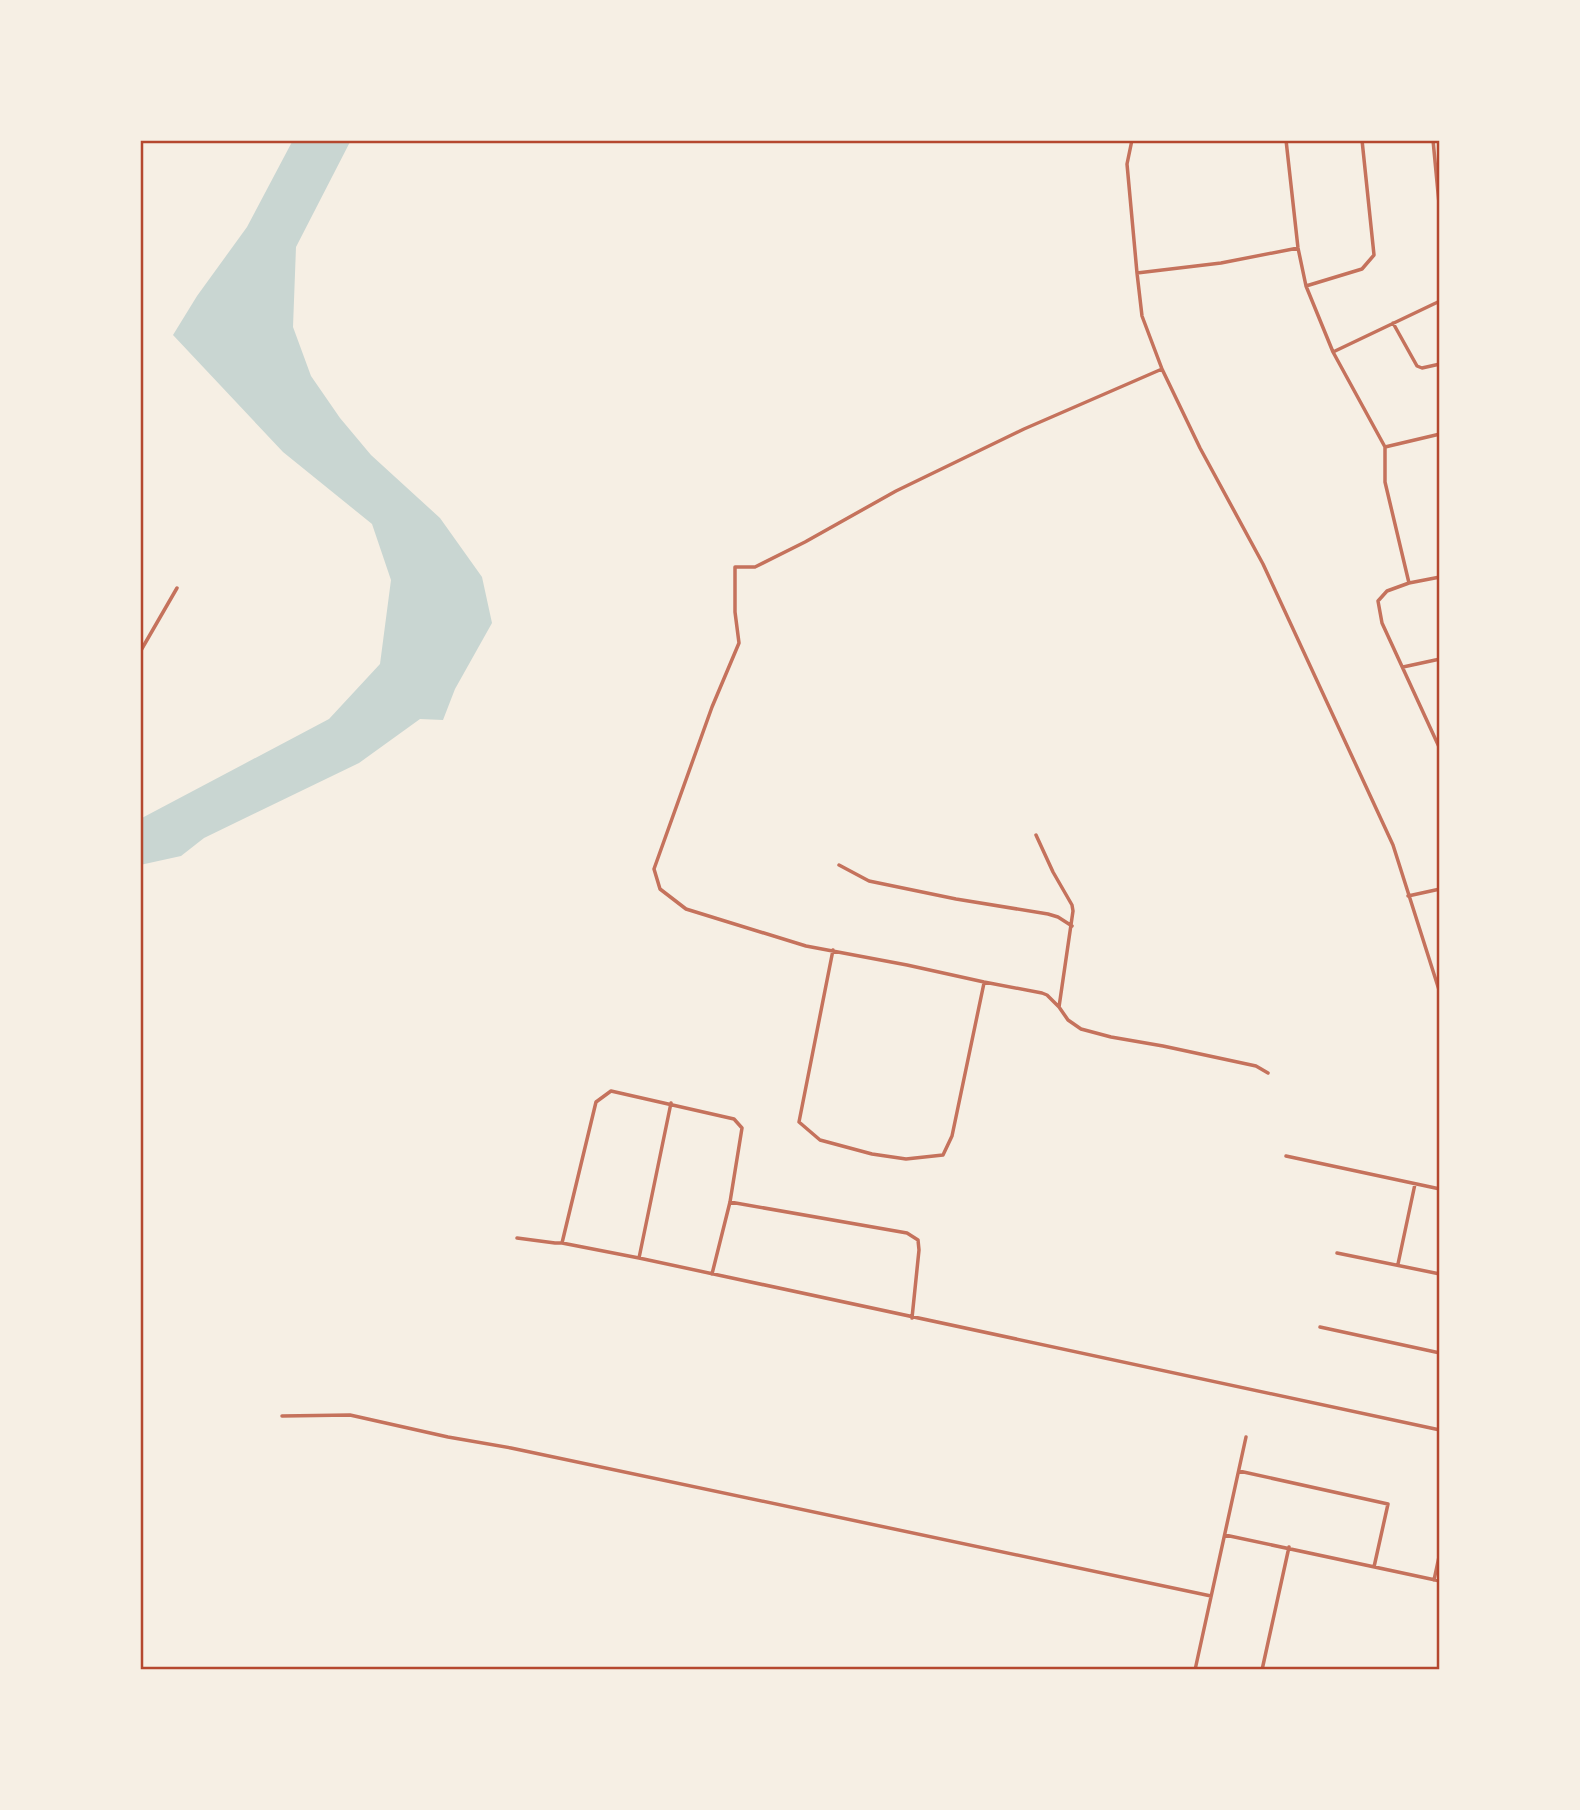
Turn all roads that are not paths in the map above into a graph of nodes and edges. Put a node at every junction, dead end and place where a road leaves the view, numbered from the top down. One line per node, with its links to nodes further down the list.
1 (1132, 140): 7 (street)
2 (1286, 140): 6 (street)
3 (1362, 140): 8 (street)
4 (1433, 140): 5 (street)
5 (1440, 214)
6 (1298, 248): 7 (street); 8 (street)
7 (1137, 273): 13 (street)
8 (1306, 286): 11 (street)
9 (1440, 301): 10 (street)
10 (1393, 323): 11 (street); 12 (street)
11 (1333, 352): 15 (street)
12 (1440, 364)
13 (1162, 369): 26 (street); 28 (street)
14 (1440, 434): 15 (street)
15 (1385, 447): 17 (street)
16 (1440, 576): 17 (street)
17 (1409, 583): 21 (street)
18 (177, 588): 19 (street)
19 (140, 652)
20 (1440, 659): 21 (street)
21 (1403, 667): 22 (street)
22 (1440, 749)
23 (1036, 835): 27 (street)
24 (839, 865): 27 (street)
25 (1440, 889): 26 (street)
26 (1408, 896): 30 (street)
27 (1072, 926): 33 (street)
28 (833, 950): 31 (street); 31 (street)
29 (1440, 973): 30 (street)
30 (1433, 975): 32 (street)
31 (984, 982): 33 (street)
32 (1440, 993)
33 (1059, 1007): 34 (street)
34 (1268, 1073)
35 (671, 1103): 39 (street); 41 (street); 43 (street)
36 (1286, 1156): 37 (street)
37 (1415, 1184): 38 (street); 44 (street)
38 (1440, 1189)
39 (730, 1202): 46 (street); 47 (street)
40 (517, 1238): 41 (street)
41 (562, 1243): 43 (street)
42 (1337, 1253): 44 (street)
43 (639, 1258): 46 (street)
44 (1398, 1264): 45 (street)
45 (1440, 1273)
46 (712, 1274): 47 (street)
47 (912, 1318): 51 (street)
48 (1320, 1327): 49 (street)
49 (1440, 1353)
50 (282, 1416): 60 (street)
51 (1440, 1430)
52 (1246, 1437): 53 (street)
53 (1238, 1471): 54 (street); 57 (street)
54 (1225, 1535): 55 (street); 60 (street)
55 (1289, 1547): 57 (street); 62 (street)
56 (1440, 1552): 58 (street)
57 (1374, 1568): 58 (street)
58 (1434, 1580): 59 (street)
59 (1440, 1581)
60 (1211, 1596): 61 (street)
61 (1195, 1670)
62 (1262, 1670)

